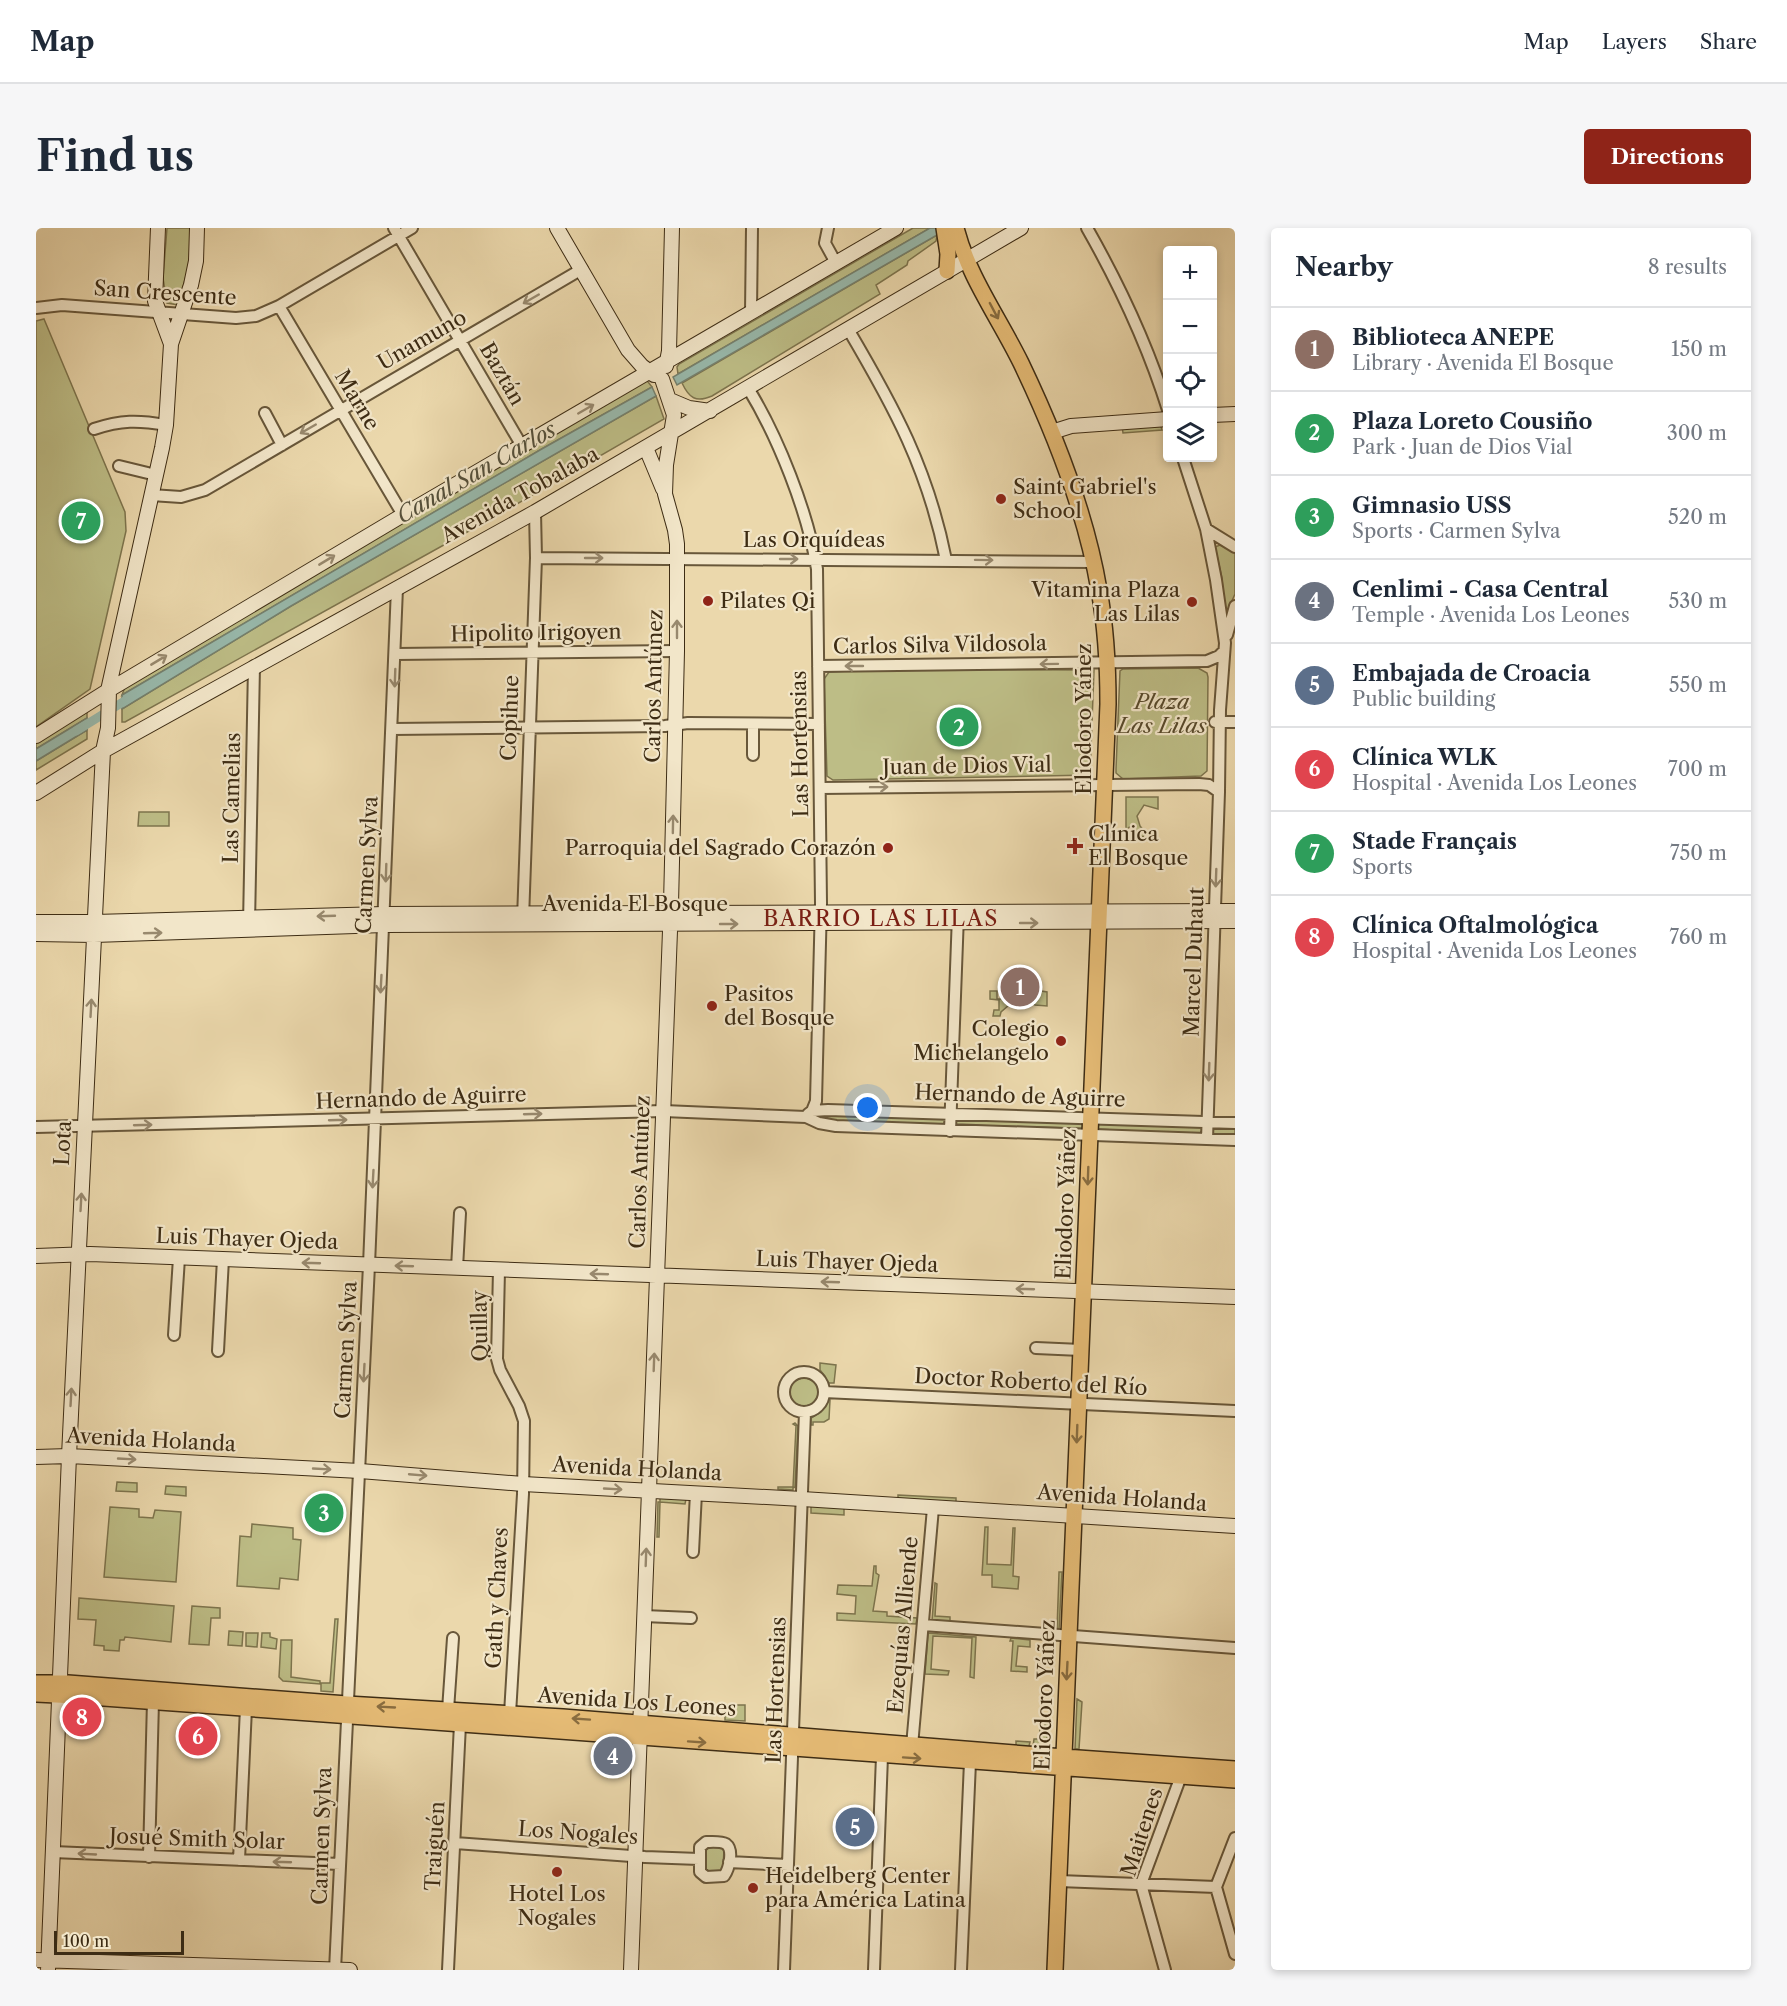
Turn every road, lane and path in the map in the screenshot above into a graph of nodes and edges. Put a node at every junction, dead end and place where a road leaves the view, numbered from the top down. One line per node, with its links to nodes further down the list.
1 (158, 228): 20 (street)
2 (197, 228): 21 (street)
3 (412, 228): 12 (street, San Crescente)
4 (557, 228): 15 (street)
5 (672, 228): 25 (street)
6 (753, 228): 19 (street)
7 (828, 228): 14 (street)
8 (896, 228): 14 (street)
9 (1021, 228): 13 (street, Avenida Tobalaba)
10 (1087, 228): 29 (street)
11 (948, 231): 13 (main road, Eliodoro Yáñez); 16 (main road)
12 (397, 232): 17 (street, San Crescente); 23 (street, Baztán)
13 (966, 260): 16 (street, Avenida Tobalaba); 39 (main road, Eliodoro Yáñez, one-way to 39)
14 (836, 263): 19 (street)
15 (582, 269): 23 (street, Unamuno, one-way to 23); 26 (street)
16 (947, 271): 22 (street, Avenida Tobalaba)
17 (279, 306): 21 (street, San Crescente); 30 (street, Marne)
18 (36, 308): 20 (street, San Crescente)
19 (751, 312): 25 (street)
20 (159, 313): 21 (street, San Crescente); 24 (street)
21 (182, 314): 24 (street)
22 (848, 329): 28 (street, Avenida Tobalaba); 55 (street)
23 (460, 340): 30 (street, Unamuno); 41 (street, Baztán)
24 (171, 344): 36 (street, Lota)
25 (668, 360): 26 (street); 27 (street)
26 (648, 372): 27 (street); 41 (street, one-way to 26)
27 (665, 388): 31 (street); 38 (street, Carlos Antúnez)
28 (748, 388): 31 (street, Avenida Tobalaba); 54 (street, Las Hortensias)
29 (1166, 408)
30 (341, 410): 40 (street, Unamuno, one-way to 40); 49 (street, Marne)
31 (710, 411): 38 (street, Avenida Tobalaba)
32 (266, 412): 40 (street)
33 (1235, 414): 34 (street)
34 (1217, 416)
35 (1163, 419): 39 (street)
36 (166, 425): 37 (street); 45 (street, Lota)
37 (94, 429)
38 (673, 432): 42 (street, Avenida Tobalaba); 46 (street, Carlos Antúnez)
39 (1052, 432): 56 (main road, Eliodoro Yáñez)
40 (282, 445): 47 (street, Unamuno)
41 (522, 446): 49 (street)
42 (646, 448): 46 (street); 48 (street, Avenida Tobalaba)
43 (1184, 462): 50 (street, Marcel Duhaut)
44 (119, 466): 45 (street)
45 (156, 475): 47 (street, Lota)
46 (665, 494): 53 (street, Carlos Antúnez)
47 (151, 495): 67 (street, Lota)
48 (535, 512): 52 (street, Copihue); 57 (street, Avenida Tobalaba)
49 (403, 515): 67 (street, one-way to 49)
50 (1206, 529): 51 (street); 59 (street, Marcel Duhaut)
51 (1235, 547)
52 (536, 558): 53 (street, Las Orquídeas, one-way to 53); 62 (street, Copihue)
53 (677, 558): 54 (street, Las Orquídeas, one-way to 54); 60 (street, Carlos Antúnez, one-way to 53)
54 (815, 560): 55 (street, Las Orquídeas); 66 (street, Las Hortensias)
55 (946, 560): 56 (street, Las Orquídeas, one-way to 56)
56 (1093, 562): 64 (main road, Eliodoro Yáñez)
57 (397, 588): 61 (street, Carmen Sylva); 65 (street, Avenida Tobalaba)
58 (1235, 606): 59 (street, Marcel Duhaut)
59 (1225, 647): 63 (street, Carlos Silva Vildosola); 68 (street, Marcel Duhaut)
60 (676, 651): 62 (street, Hipolito Irigoyen); 72 (street, Carlos Antúnez)
61 (396, 654): 62 (street, Hipolito Irigoyen); 74 (street, Carmen Sylva, one-way to 74)
62 (532, 654): 73 (street, Copihue)
63 (1207, 661): 64 (street, Carlos Silva Vildosola); 68 (street)
64 (1108, 663): 66 (street, Carlos Silva Vildosola, one-way to 66); 78 (main road, Eliodoro Yáñez)
65 (254, 666): 76 (street, Avenida Tobalaba); 93 (street, Las Camelias)
66 (818, 666): 71 (street, Las Hortensias)
67 (106, 708): 75 (street); 76 (street, Lota)
68 (1217, 722): 69 (street); 79 (street); 81 (street, Marcel Duhaut)
69 (1235, 722)
70 (753, 724): 71 (street); 72 (street); 77 (street)
71 (819, 724): 80 (street, Las Hortensias)
72 (675, 725): 73 (street); 89 (street, Carlos Antúnez, one-way to 72)
73 (529, 726): 74 (street); 88 (street, Copihue)
74 (393, 729): 90 (street, Carmen Sylva, one-way to 90)
75 (36, 736)
76 (103, 751): 82 (street, Avenida Tobalaba); 94 (street, Lota)
77 (753, 754)
78 (1105, 784): 79 (street, Juan de Dios Vial); 80 (street, Juan de Dios Vial, one-way to 78); 85 (main road, Eliodoro Yáñez)
79 (1199, 784): 81 (street, Juan de Dios Vial)
80 (820, 788): 86 (street, Las Hortensias)
81 (1219, 792): 84 (street, Marcel Duhaut, one-way to 84)
82 (36, 793)
83 (1235, 911): 84 (street, Avenida El Bosque)
84 (1215, 916): 85 (street, Avenida El Bosque); 91 (street, Avenida El Bosque); 101 (street, Marcel Duhaut, one-way to 101)
85 (1100, 917): 87 (street, Avenida El Bosque); 99 (main road, Eliodoro Yáñez)
86 (821, 918): 87 (street, Avenida El Bosque); 89 (street, Avenida El Bosque); 97 (street, Las Hortensias)
87 (958, 918): 98 (street)
88 (523, 919): 89 (street, Avenida El Bosque); 90 (street, Avenida El Bosque)
89 (670, 919): 96 (street, Carlos Antúnez)
90 (384, 920): 93 (street, Avenida El Bosque); 100 (street, Carmen Sylva, one-way to 100)
91 (1235, 921)
92 (36, 922): 94 (street, Avenida El Bosque)
93 (249, 924): 94 (street, Avenida El Bosque)
94 (94, 928): 95 (street, Avenida El Bosque); 104 (street, Lota, one-way to 94)
95 (36, 934)
96 (664, 1111): 97 (street, Hernando de Aguirre); 100 (street, Hernando de Aguirre, one-way to 96); 117 (street, Carlos Antúnez)
97 (809, 1114): 98 (street, Hernando de Aguirre); 105 (street, Hernando de Aguirre)
98 (950, 1114): 99 (street, Hernando de Aguirre); 105 (street)
99 (1091, 1118): 101 (street, Hernando de Aguirre); 106 (main road, Eliodoro Yáñez)
100 (375, 1119): 104 (street, Hernando de Aguirre, one-way to 100); 114 (street, Carmen Sylva, one-way to 114)
101 (1208, 1122): 102 (street, Hernando de Aguirre); 107 (street, Marcel Duhaut)
102 (1235, 1123)
103 (36, 1127): 104 (street, Hernando de Aguirre)
104 (85, 1127): 110 (street, Lota, one-way to 104)
105 (950, 1131): 106 (street, Hernando de Aguirre)
106 (1090, 1135): 107 (street, Hernando de Aguirre); 118 (main road, Eliodoro Yáñez, one-way to 118)
107 (1207, 1139): 108 (street, Hernando de Aguirre)
108 (1235, 1140)
109 (460, 1214): 115 (street)
110 (78, 1254): 111 (street, Luis Thayer Ojeda); 112 (street, Luis Thayer Ojeda); 128 (street, Lota, one-way to 110)
111 (36, 1257)
112 (179, 1258): 113 (street, Luis Thayer Ojeda); 120 (street)
113 (223, 1259): 114 (street, Luis Thayer Ojeda, one-way to 113); 123 (street)
114 (369, 1265): 115 (street, Luis Thayer Ojeda, one-way to 114); 130 (street, Carmen Sylva, one-way to 130)
115 (457, 1268): 116 (street, Luis Thayer Ojeda)
116 (499, 1270): 117 (street, Luis Thayer Ojeda, one-way to 116); 131 (street, Quillay)
117 (657, 1276): 118 (street, Luis Thayer Ojeda, one-way to 117); 132 (street, Carlos Antúnez, one-way to 117)
118 (1084, 1291): 119 (street, Luis Thayer Ojeda); 122 (main road, Eliodoro Yáñez)
119 (1235, 1297)
120 (174, 1335)
121 (1036, 1348): 122 (street)
122 (1081, 1350): 125 (main road, Eliodoro Yáñez)
123 (218, 1351)
124 (824, 1392): 125 (street, Doctor Roberto del Río); 127 (street); 127 (street)
125 (1079, 1403): 126 (street, Doctor Roberto del Río); 136 (main road, Eliodoro Yáñez, one-way to 136)
126 (1235, 1411)
127 (805, 1412): 134 (street, Las Hortensias)
128 (69, 1456): 129 (street, Avenida Holanda); 130 (street, Avenida Holanda, one-way to 130); 146 (street, Lota)
129 (36, 1457)
130 (360, 1471): 131 (street, Avenida Holanda, one-way to 131); 150 (street, Carmen Sylva)
131 (523, 1484): 132 (street, Avenida Holanda, one-way to 132); 152 (street, Gath y Chaves)
132 (649, 1490): 133 (street, Avenida Holanda); 139 (street, Carlos Antúnez, one-way to 132)
133 (696, 1493): 134 (street, Avenida Holanda); 138 (street)
134 (802, 1499): 135 (street, Avenida Holanda); 155 (street, Las Hortensias)
135 (933, 1508): 136 (street, Avenida Holanda); 141 (street, Ezequías Alliende)
136 (1074, 1516): 137 (street, Avenida Holanda); 142 (main road, Eliodoro Yáñez)
137 (1235, 1526)
138 (693, 1552)
139 (644, 1616): 140 (street); 154 (street, Carlos Antúnez)
140 (692, 1618)
141 (923, 1625): 142 (street); 156 (street, Ezequías Alliende)
142 (1069, 1635): 144 (street); 159 (main road, Eliodoro Yáñez, one-way to 159)
143 (453, 1638): 151 (street)
144 (1235, 1648)
145 (36, 1683): 146 (main road, Avenida Los Leones)
146 (59, 1688): 147 (main road, Avenida Los Leones); 148 (main road, Avenida Los Leones); 150 (main road, Avenida Los Leones); 165 (street, Lota)
147 (36, 1694)
148 (153, 1701): 149 (main road, Avenida Los Leones); 167 (street)
149 (246, 1708): 150 (main road, Avenida Los Leones); 169 (street)
150 (347, 1710): 151 (main road, Avenida Los Leones, one-way to 150); 153 (main road, Avenida Los Leones); 171 (street, Carmen Sylva)
151 (448, 1710): 152 (main road, Avenida Los Leones)
152 (510, 1714): 154 (main road, Avenida Los Leones, one-way to 152)
153 (460, 1724): 154 (main road, Avenida Los Leones); 164 (street, Traiguén)
154 (639, 1730): 155 (main road, Avenida Los Leones); 166 (street, Carlos Antúnez)
155 (793, 1742): 156 (main road, Avenida Los Leones); 157 (main road, Avenida Los Leones); 172 (street, Las Hortensias)
156 (912, 1746): 159 (main road, Avenida Los Leones)
157 (882, 1756): 158 (main road, Avenida Los Leones, one-way to 158); 183 (street)
158 (970, 1762): 159 (main road, Avenida Los Leones); 184 (street)
159 (1064, 1763): 160 (main road, Avenida Los Leones); 161 (main road, Avenida Los Leones); 173 (main road, Eliodoro Yáñez)
160 (1235, 1769)
161 (1180, 1776): 162 (main road, Avenida Los Leones); 174 (street, Maitenes)
162 (1235, 1780)
163 (1235, 1838): 175 (street)
164 (454, 1843): 166 (street, Los Nogales); 180 (street, Traiguén)
165 (53, 1852): 167 (street, Josué Smith Solar, one-way to 165); 177 (street, Lota)
166 (635, 1856): 168 (street, Los Nogales); 181 (street, Carlos Antúnez)
167 (149, 1857): 169 (street, Josué Smith Solar)
168 (699, 1859): 170 (street); 170 (street)
169 (239, 1860): 171 (street, Josué Smith Solar, one-way to 169)
170 (729, 1862): 172 (street)
171 (340, 1864): 178 (street, Carmen Sylva)
172 (788, 1865): 182 (street, Las Hortensias)
173 (1059, 1881): 174 (street); 185 (main road, Eliodoro Yáñez)
174 (1141, 1884): 175 (street); 186 (street, Maitenes)
175 (1216, 1887): 176 (street)
176 (1235, 1954)
177 (44, 1963): 178 (street)
178 (335, 1970): 179 (street)
179 (350, 1970)
180 (448, 1970)
181 (631, 1970)
182 (784, 1970)
183 (874, 1970)
184 (961, 1970)
185 (1055, 1970)
186 (1165, 1970)

